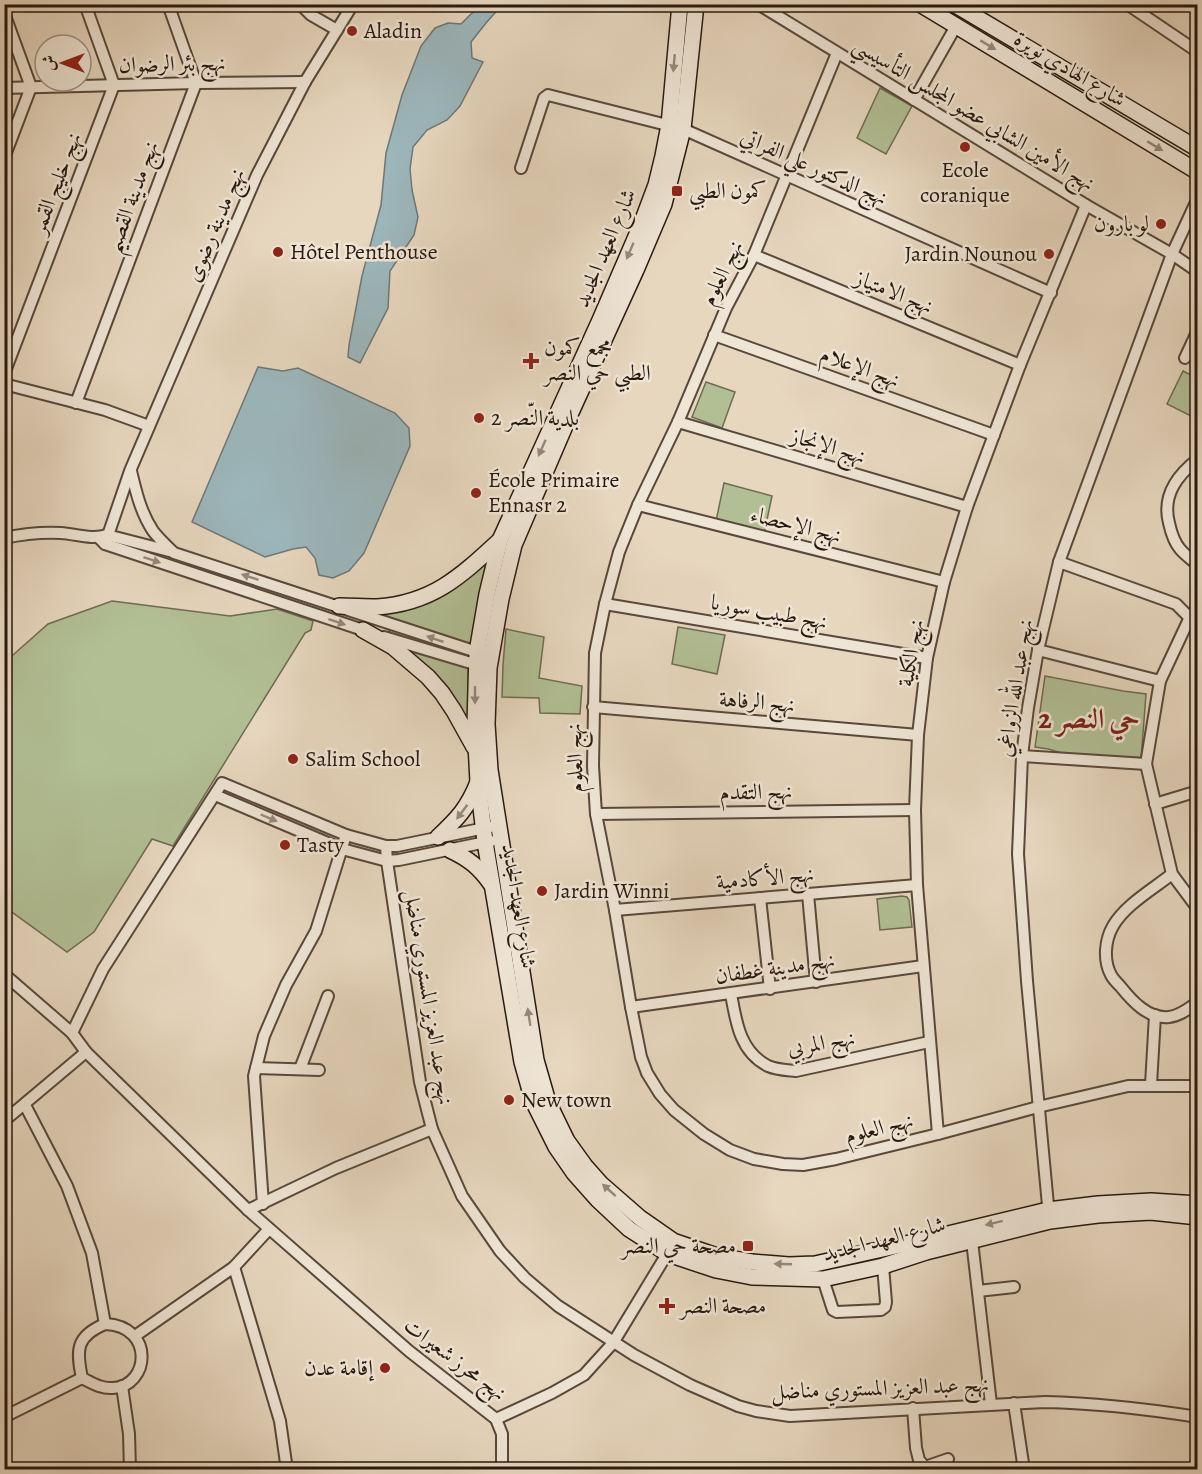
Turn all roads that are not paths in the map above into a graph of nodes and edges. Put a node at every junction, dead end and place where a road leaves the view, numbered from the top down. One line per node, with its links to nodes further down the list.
1 (85, 4): 18 (street)
2 (168, 4): 17 (street)
3 (300, 4): 13 (street)
4 (353, 4): 13 (street, نهج مدينة رضوى)
5 (680, 4): 22 (main road, شارع العهد الجديد, one-way to 22)
6 (696, 4): 22 (main road, شارع العهد الجديد)
7 (758, 4): 15 (street, نهج الأمين الشابي عضو المجلس التأسيسي)
8 (920, 4): 12 (main road, شارع الهادي نويرة)
9 (954, 4): 23 (main road, شارع الهادي نويرة)
10 (1127, 4): 14 (street)
11 (4, 13): 19 (street)
12 (956, 26): 21 (street); 26 (main road, شارع الهادي نويرة, one-way to 26)
13 (337, 30): 16 (street, نهج مدينة رضوى)
14 (1197, 52)
15 (837, 53): 21 (street, نهج الأمين الشابي عضو المجلس التأسيسي); 27 (street, نهج العلوم)
16 (305, 82): 17 (street, نهج بئر الرضوان); 42 (street, نهج مدينة رضوى)
17 (196, 83): 18 (street, نهج بئر الرضوان); 40 (street, نهج مدينة القصيم)
18 (114, 85): 19 (street, نهج بئر الرضوان); 38 (street, نهج خليج القمر)
19 (31, 87): 20 (street, نهج بئر الرضوان); 24 (street)
20 (4, 88)
21 (914, 100): 29 (street, نهج الأمين الشابي عضو المجلس التأسيسي)
22 (676, 127): 25 (street, نهج الدكتور علي الفراتي); 27 (street, نهج الدكتور علي الفراتي); 50 (main road, شارع العهد الجديد, one-way to 50); 62 (main road, شارع العهد الجديد)
23 (1197, 148)
24 (4, 158)
25 (521, 168)
26 (1197, 172)
27 (785, 175): 31 (street, نهج العلوم); 33 (street, نهج الدكتور علي الفراتي)
28 (1197, 198): 30 (street, نهج عبد الله الزواغي)
29 (1086, 205): 30 (street, نهج الأمين الشابي عضو المجلس التأسيسي); 33 (street, نهج الكلية)
30 (1172, 254): 32 (street, نهج الأمين الشابي عضو المجلس التأسيسي); 52 (street, نهج عبد الله الزواغي)
31 (754, 255): 35 (street, نهج العلوم); 37 (street, نهج الامتياز)
32 (1197, 272)
33 (1051, 293): 37 (street, نهج الكلية)
34 (1197, 330): 36 (street)
35 (714, 335): 41 (street, نهج العلوم); 43 (street, نهج الإعلام)
36 (1185, 358)
37 (1020, 365): 43 (street, نهج الكلية)
38 (4, 374)
39 (4, 384): 40 (street)
40 (76, 403): 42 (street)
41 (678, 422): 46 (street, نهج العلوم); 47 (street, نهج الإنجاز)
42 (149, 426): 45 (street, نهج مدينة رضوى)
43 (994, 435): 47 (street, نهج الكلية)
44 (1197, 459): 53 (street)
45 (130, 471): 49 (street, نهج مدينة رضوى); 51 (street)
46 (638, 505): 54 (street, نهج الإحصاء); 55 (street, نهج العلوم)
47 (967, 507): 54 (street, نهج الكلية)
48 (4, 538): 49 (street)
49 (104, 539): 51 (street); 59 (street, one-way to 59)
50 (500, 540): 56 (main road); 62 (main road, شارع العهد الجديد)
51 (174, 553): 56 (street, one-way to 51)
52 (1059, 562): 58 (street); 60 (street, نهج عبد الله الزواغي)
53 (1197, 565)
54 (944, 582): 61 (street, نهج الكلية)
55 (605, 604): 61 (street, نهج طبيب سوريا); 64 (street, نهج العلوم)
56 (339, 606): 62 (street, one-way to 56)
57 (1197, 607): 58 (street)
58 (1194, 621): 63 (street)
59 (363, 630): 62 (street); 66 (main road)
60 (1038, 650): 63 (street); 67 (street, نهج عبد الله الزواغي)
61 (927, 658): 65 (street, نهج الكلية)
62 (483, 660): 66 (main road, شارع العهد الجديد, one-way to 66); 75 (main road, شارع العهد الجديد)
63 (1160, 681): 68 (street)
64 (593, 707): 65 (street, نهج الرفاهة); 74 (street, نهج العلوم)
65 (918, 735): 73 (street, نهج الكلية)
66 (476, 750): 69 (main road, شارع العهد الجديد)
67 (1022, 756): 68 (street); 107 (street, نهج عبد الله الزواغي)
68 (1146, 764): 72 (street)
69 (478, 782): 75 (main road, شارع العهد الجديد); 77 (main road, one-way to 77)
70 (1197, 791): 72 (street)
71 (215, 795): 76 (street); 79 (street, one-way to 79); 98 (street)
72 (1155, 804): 82 (street)
73 (915, 810): 74 (street, نهج التقدم); 83 (street, نهج الكلية)
74 (596, 814): 88 (street, نهج العلوم)
75 (492, 834): 77 (street); 80 (street); 84 (main road, شارع العهد الجديد); 118 (main road, شارع العهد الجديد, one-way to 75)
76 (346, 835): 78 (street); 79 (street)
77 (438, 837): 78 (street)
78 (387, 846): 81 (street, نهج عبد العزيز المستوري مناضل)
79 (342, 849): 81 (street); 101 (street)
80 (450, 850): 81 (street); 84 (main road)
81 (387, 861): 109 (street, نهج عبد العزيز المستوري مناضل)
82 (1172, 873): 87 (street); 97 (street)
83 (917, 885): 85 (street, نهج الأكادمية); 89 (street, نهج الكلية)
84 (493, 886): 118 (main road, شارع العهد الجديد)
85 (808, 894): 86 (street, نهج الأكادمية); 91 (street)
86 (760, 898): 88 (street, نهج الأكادمية); 92 (street)
87 (1197, 909)
88 (615, 910): 96 (street, نهج العلوم)
89 (923, 966): 91 (street, نهج مدينة غطفان); 99 (street, نهج الكلية)
90 (4, 974): 98 (street, نهج محرز شعيرات)
91 (816, 982): 92 (street, نهج مدينة غطفان)
92 (770, 989): 93 (street, نهج مدينة غطفان)
93 (731, 994): 96 (street, نهج مدينة غطفان); 99 (street, نهج المربي)
94 (328, 996): 102 (street)
95 (1197, 1002): 97 (street)
96 (631, 1007): 110 (street, نهج العلوم)
97 (1155, 1015): 104 (street)
98 (72, 1033): 100 (street, نهج محرز شعيرات)
99 (929, 1042): 110 (street, نهج الكلية)
100 (87, 1052): 106 (street); 113 (street, نهج محرز شعيرات)
101 (256, 1068): 102 (street); 111 (street)
102 (300, 1070): 103 (street)
103 (319, 1070)
104 (1151, 1085): 105 (street, نهج العلوم); 107 (street, نهج العلوم)
105 (1197, 1086)
106 (25, 1105): 108 (street); 124 (street)
107 (1038, 1107): 110 (street, نهج العلوم); 114 (street, نهج عبد الله الزواغي)
108 (4, 1121)
109 (432, 1129): 111 (street); 126 (street, نهج عبد العزيز المستوري مناضل)
110 (938, 1134)
111 (263, 1204): 113 (street)
112 (1197, 1204): 114 (main road, شارع العهد الجديد)
113 (248, 1210): 116 (street, نهج محرز شعيرات)
114 (1049, 1216): 115 (main road, شارع العهد الجديد); 117 (main road, شارع العهد الجديد); 118 (main road, شارع العهد الجديد, one-way to 118)
115 (1197, 1217)
116 (269, 1229): 120 (street); 134 (street, نهج محرز شعيرات)
117 (972, 1240): 119 (main road, شارع العهد الجديد); 123 (street)
118 (670, 1247): 121 (main road, شارع العهد الجديد); 126 (street, نهج محرز شعيرات)
119 (883, 1266): 121 (main road, شارع العهد الجديد); 121 (street)
120 (234, 1267): 125 (street); 137 (street)
121 (824, 1279)
122 (1014, 1287): 123 (street)
123 (978, 1291): 130 (street)
124 (105, 1324): 125 (street); 127 (street)
125 (135, 1336): 128 (street)
126 (613, 1343): 131 (street, نهج عبد العزيز المستوري مناضل); 134 (street, نهج محرز شعيرات)
127 (82, 1378): 128 (street); 132 (street)
128 (123, 1386): 136 (street)
129 (1014, 1403): 130 (street, نهج عبد العزيز المستوري مناضل); 133 (street, نهج عبد العزيز المستوري مناضل); 139 (street)
130 (991, 1404): 131 (street, نهج عبد العزيز المستوري مناضل)
131 (914, 1408): 135 (street)
132 (4, 1417)
133 (1197, 1417)
134 (496, 1419): 138 (street)
135 (948, 1459)
136 (130, 1470)
137 (287, 1470)
138 (502, 1470)
139 (1024, 1470)

